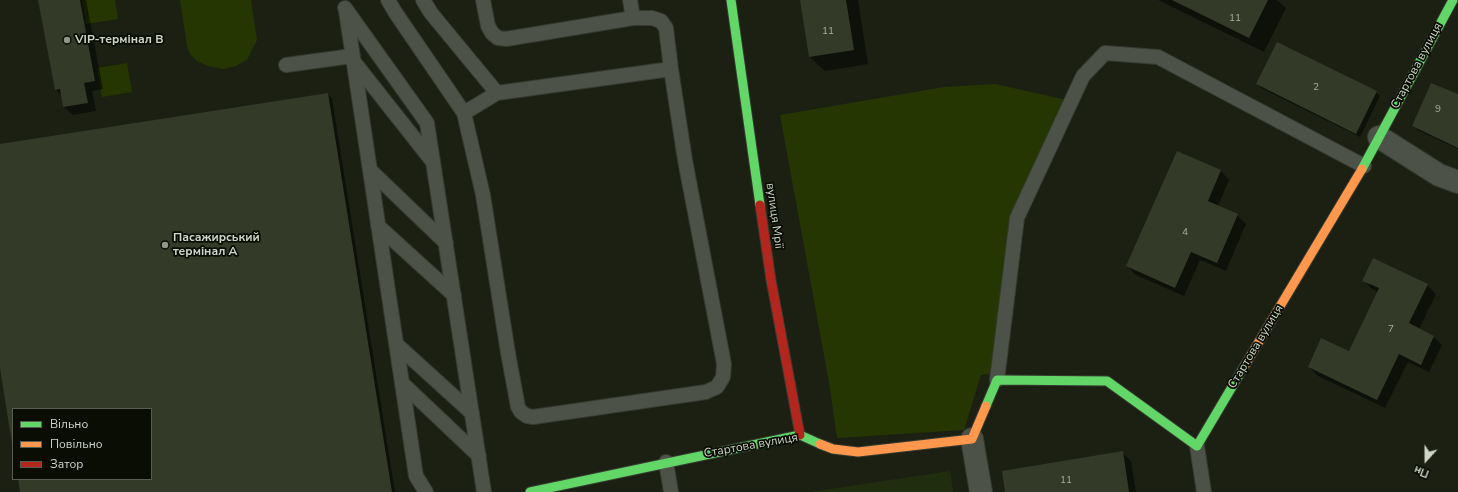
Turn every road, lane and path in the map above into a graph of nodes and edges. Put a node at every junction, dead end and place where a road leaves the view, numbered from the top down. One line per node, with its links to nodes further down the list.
1 (388, 0): 13 (lane)
2 (423, 0): 12 (lane)
3 (483, 0): 8 (lane)
4 (630, 0): 8 (lane)
5 (731, 0): 26 (street, вулиця Мрії)
6 (1453, 0): 14 (street, Стартова вулиця)
7 (345, 4): 9 (lane); 15 (lane)
8 (633, 18): 11 (lane)
9 (353, 59): 10 (lane); 15 (lane); 17 (lane)
10 (286, 65)
11 (671, 69): 12 (lane); 13 (lane)
12 (497, 93): 13 (lane)
13 (464, 113)
14 (1379, 137): 16 (street, Стартова вулиця); 18 (street)
15 (434, 164): 20 (lane)
16 (1364, 166): 23 (lane); 28 (street, Стартова вулиця)
17 (370, 170): 19 (lane); 20 (lane)
18 (1458, 182)
19 (378, 226): 21 (lane); 22 (lane)
20 (446, 243): 21 (lane)
21 (454, 295): 25 (lane)
22 (396, 344): 24 (lane); 25 (lane)
23 (997, 380): 27 (street); 28 (street)
24 (402, 383): 29 (lane); 31 (lane)
25 (472, 413): 29 (lane)
26 (800, 435): 27 (street, Стартова вулиця); 30 (street, Стартова вулиця)
27 (972, 438): 35 (street)
28 (1197, 446): 36 (lane)
29 (479, 456): 32 (lane)
30 (666, 462): 33 (street, Стартова вулиця); 34 (lane)
31 (426, 492)
32 (484, 492)
33 (530, 492)
34 (671, 492)
35 (981, 492)
36 (1204, 492)

